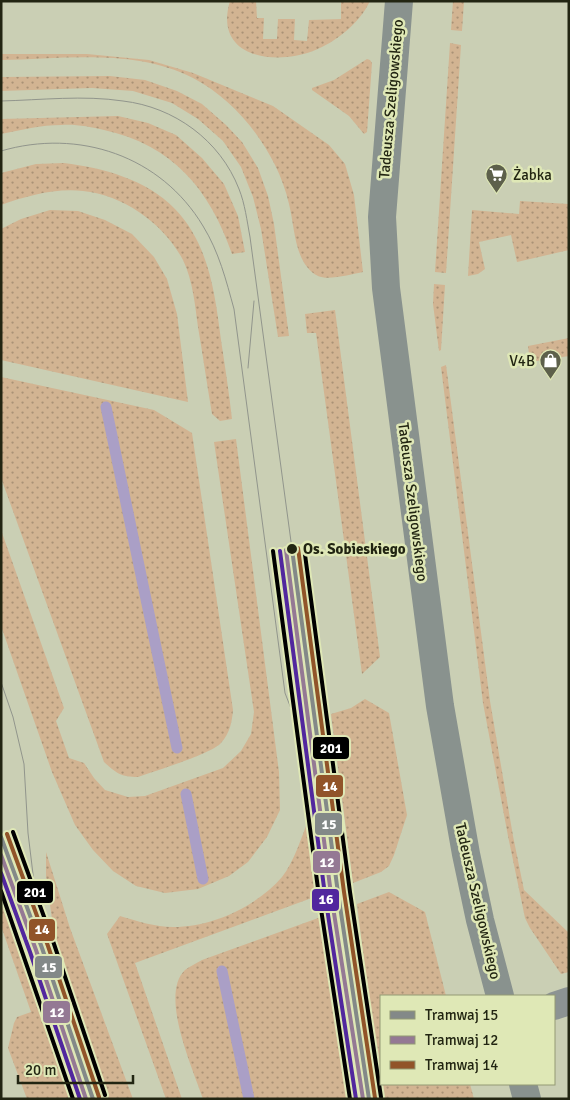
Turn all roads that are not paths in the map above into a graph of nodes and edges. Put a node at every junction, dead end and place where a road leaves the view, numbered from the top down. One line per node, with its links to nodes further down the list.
1 (399, 1): 2 (street, Tadeusza Szeligowskiego)
2 (500, 995)
3 (569, 1001): 4 (street)
4 (555, 1006)
5 (523, 1085): 6 (street)
6 (527, 1099)

